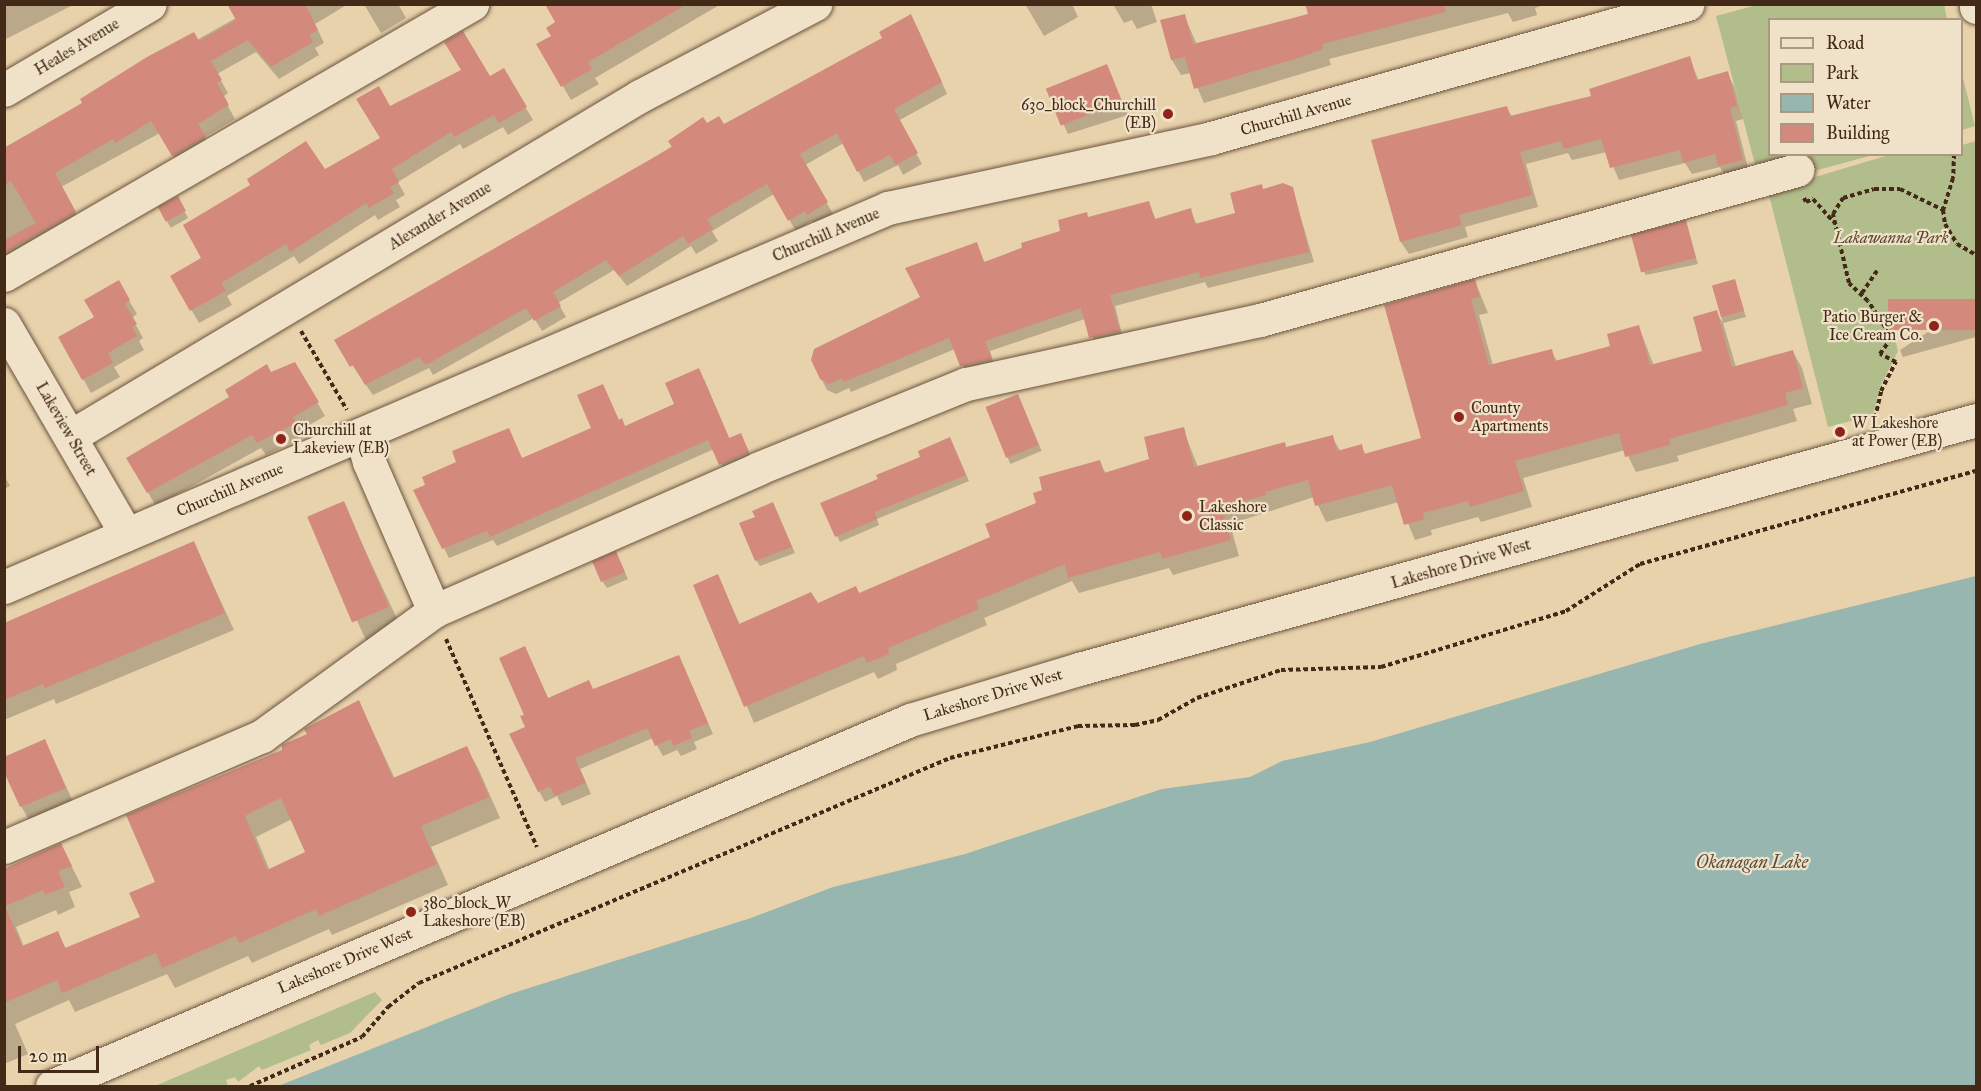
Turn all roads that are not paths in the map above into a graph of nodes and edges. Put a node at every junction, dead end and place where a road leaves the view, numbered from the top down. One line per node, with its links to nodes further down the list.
1 (150, 4): 5 (street, Heales Avenue)
2 (472, 4): 7 (street)
3 (815, 4): 11 (street, Alexander Avenue)
4 (1688, 4): 10 (street, Churchill Avenue)
5 (4, 90)
6 (1799, 182): 14 (street)
7 (4, 275)
8 (4, 324): 11 (street, Lakeview Street)
9 (1977, 420): 16 (street, Lakeshore Drive West)
10 (361, 434): 12 (street, Churchill Avenue); 14 (street)
11 (71, 436): 12 (street, Lakeview Street)
12 (126, 534): 13 (street, Churchill Avenue)
13 (4, 587)
14 (434, 611): 15 (street)
15 (4, 847)
16 (51, 1086)

